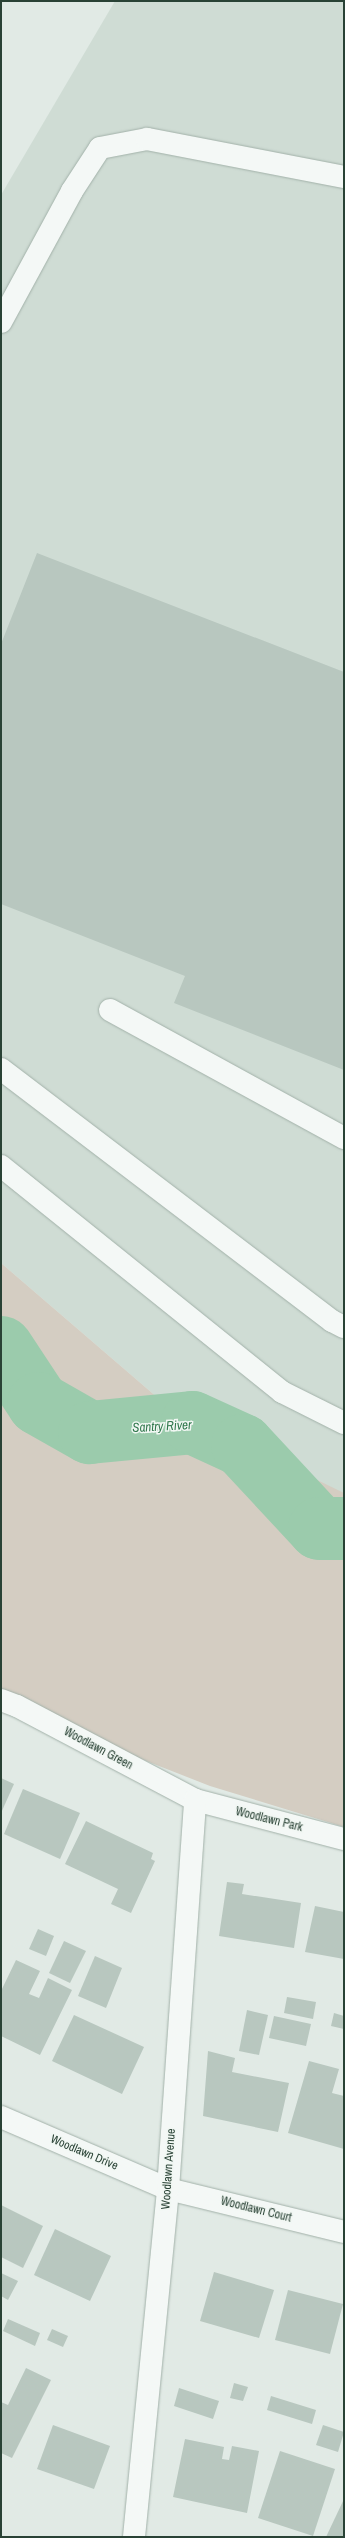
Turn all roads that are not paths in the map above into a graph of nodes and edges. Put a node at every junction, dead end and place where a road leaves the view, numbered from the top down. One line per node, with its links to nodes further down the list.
1 (344, 177): 2 (street)
2 (1, 322)
3 (110, 1010): 5 (street)
4 (1, 1069): 7 (street)
5 (344, 1138)
6 (1, 1166): 8 (street)
7 (344, 1327)
8 (344, 1423)
9 (1, 1700): 10 (street, Woodlawn Green)
10 (195, 1800): 11 (street, Woodlawn Park); 13 (street, Woodlawn Avenue)
11 (344, 1839)
12 (1, 2117): 13 (street, Woodlawn Drive)
13 (168, 2189): 14 (street, Woodlawn Court); 15 (street, Woodlawn Avenue)
14 (344, 2232)
15 (134, 2537)

